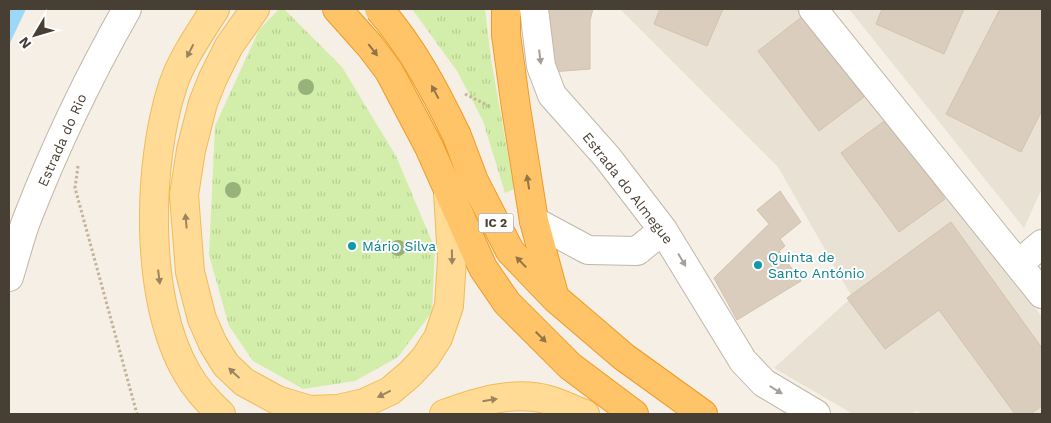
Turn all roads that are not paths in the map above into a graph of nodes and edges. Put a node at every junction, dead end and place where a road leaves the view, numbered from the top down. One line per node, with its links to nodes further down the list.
1 (127, 9): 14 (street, Estrada do Rio)
2 (215, 9): 17 (main road, one-way to 17)
3 (255, 9): 9 (main road, one-way to 3)
4 (337, 9): 9 (highway, IC 2, one-way to 9)
5 (378, 9): 16 (highway, IC 2, one-way to 5, bridge)
6 (506, 9): 10 (highway, one-way to 6)
7 (534, 9): 11 (street, Estrada do Almegue, one-way to 11)
8 (814, 9): 13 (street)
9 (448, 191): 20 (highway, IC 2, one-way to 20)
10 (534, 220): 11 (street); 16 (highway)
11 (663, 230): 22 (street, Estrada do Almegue, one-way to 22)
12 (1042, 244): 13 (street)
13 (1018, 264): 15 (street)
14 (9, 277)
15 (1042, 294)
16 (555, 298): 21 (highway, IC 2)
17 (221, 414)
18 (444, 414): 19 (main road, one-way to 19)
19 (585, 414)
20 (634, 414)
21 (703, 414)
22 (816, 414)

